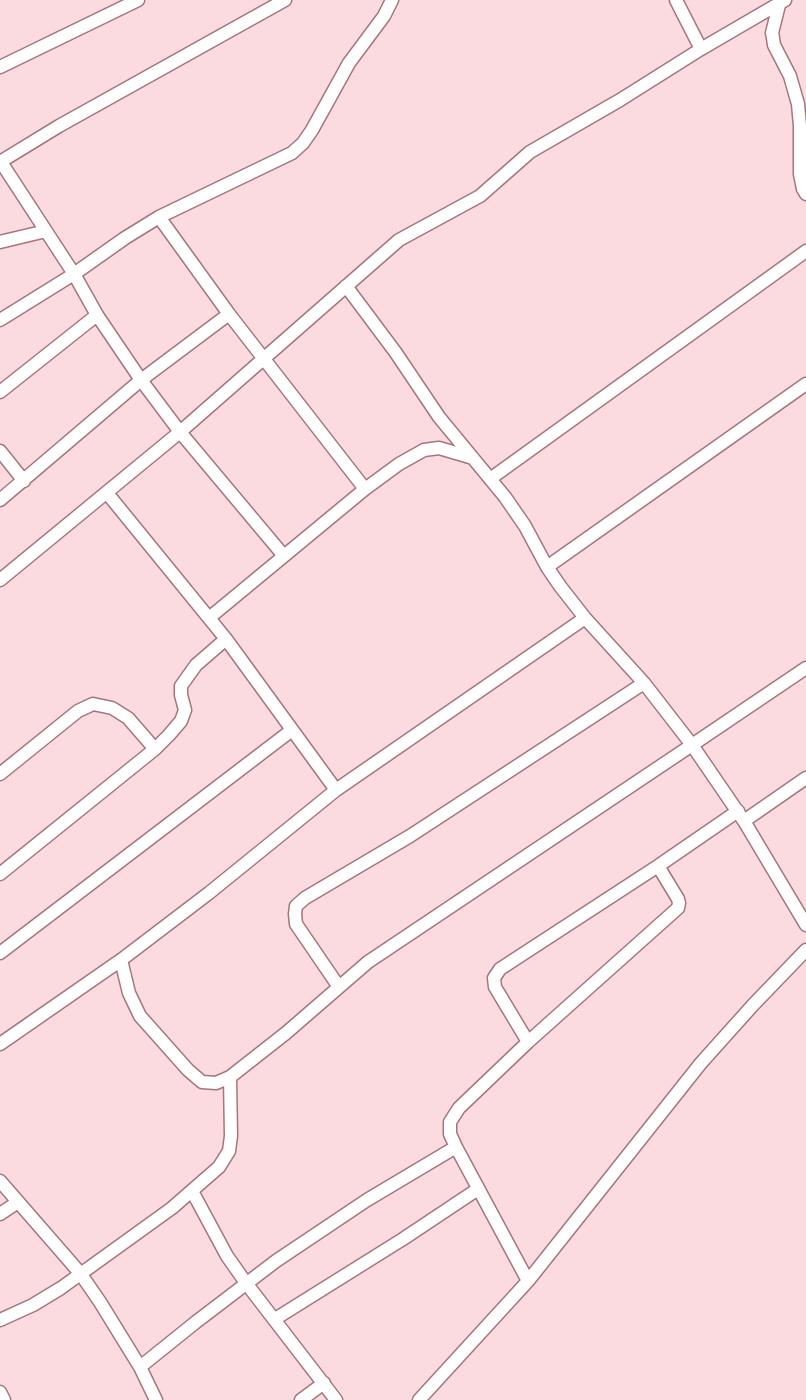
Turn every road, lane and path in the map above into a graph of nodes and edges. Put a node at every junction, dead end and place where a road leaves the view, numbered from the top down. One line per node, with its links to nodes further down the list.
1 (138, 0): 7 (street)
2 (285, 0): 9 (street)
3 (392, 0): 11 (street)
4 (676, 0): 6 (street)
5 (782, 1): 6 (street); 8 (street)
6 (701, 49): 16 (street)
7 (0, 67)
8 (803, 125): 10 (street)
9 (1, 162): 12 (street)
10 (806, 194)
11 (159, 217): 15 (street); 17 (street)
12 (46, 231): 13 (street); 15 (street)
13 (0, 242)
14 (806, 251): 27 (street)
15 (74, 274): 18 (street); 19 (street)
16 (346, 286): 20 (street); 26 (street)
17 (229, 314): 20 (street); 21 (street)
18 (97, 315): 21 (street); 23 (street)
19 (0, 320)
20 (265, 359): 24 (street); 29 (street)
21 (141, 380): 24 (street); 28 (street)
22 (806, 384): 33 (street)
23 (0, 392)
24 (180, 432): 30 (street); 32 (street)
25 (0, 451): 28 (street)
26 (472, 458): 27 (street); 29 (street)
27 (490, 479): 33 (street)
28 (24, 481): 31 (street)
29 (365, 489): 32 (street)
30 (107, 493): 34 (street); 35 (street)
31 (0, 500)
32 (284, 556): 35 (street)
33 (548, 567): 36 (street)
34 (0, 580)
35 (209, 618): 37 (street)
36 (585, 618): 39 (street); 45 (street)
37 (226, 639): 40 (street); 42 (street)
38 (806, 668): 41 (street)
39 (644, 684): 41 (street); 53 (street)
40 (292, 730): 45 (street); 51 (street)
41 (692, 746): 46 (street); 53 (street)
42 (155, 749): 43 (street); 48 (street)
43 (2, 769)
44 (806, 778): 46 (street)
45 (336, 790): 52 (street)
46 (741, 816): 47 (street); 49 (street)
47 (658, 866): 54 (street); 54 (street)
48 (0, 874)
49 (806, 925)
50 (806, 950): 64 (street)
51 (0, 953)
52 (121, 960): 55 (street); 56 (street)
53 (339, 987): 56 (street)
54 (528, 1042): 57 (street)
55 (0, 1044)
56 (230, 1077): 60 (street)
57 (456, 1146): 59 (street); 65 (street)
58 (0, 1181): 61 (street)
59 (478, 1189): 64 (street); 66 (street)
60 (192, 1191): 63 (street); 65 (street)
61 (18, 1202): 62 (street); 63 (street)
62 (0, 1214)
63 (80, 1273): 67 (street); 68 (street)
64 (528, 1281): 75 (street)
65 (246, 1283): 66 (street); 68 (street)
66 (275, 1319): 69 (street)
67 (0, 1320)
68 (140, 1367): 72 (street)
69 (324, 1383): 73 (street); 74 (street)
70 (0, 1392): 71 (street)
71 (4, 1400)
72 (156, 1400)
73 (301, 1400)
74 (336, 1400)
75 (419, 1400)

